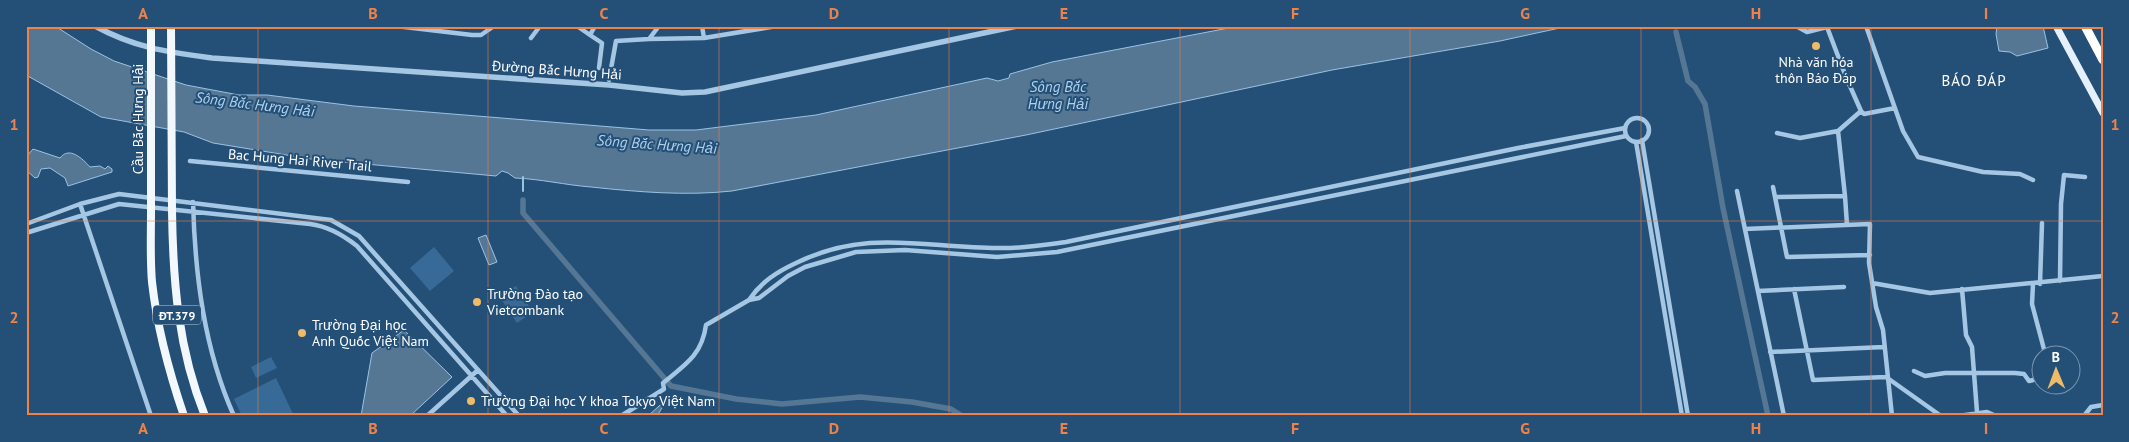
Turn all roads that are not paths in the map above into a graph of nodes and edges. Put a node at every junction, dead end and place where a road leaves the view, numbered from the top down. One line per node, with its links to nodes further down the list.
1 (95, 26): 12 (street, Đường Bắc Hưng Hải)
2 (151, 26): 92 (highway, Cầu Bắc Hưng Hải / ĐT.379, bridge)
3 (171, 26): 93 (highway, ĐT.379, bridge)
4 (396, 26): 18 (street)
5 (494, 26): 18 (street)
6 (540, 26): 21 (street)
7 (577, 26): 20 (street)
8 (595, 26): 20 (street)
9 (659, 26): 23 (street)
10 (702, 26): 22 (street)
11 (777, 26): 19 (street)
12 (1017, 26)
13 (1796, 26): 17 (street)
14 (1866, 26): 27 (street)
15 (2056, 26): 29 (main road)
16 (2085, 26): 24 (highway)
17 (1829, 27): 28 (street)
18 (424, 28)
19 (763, 28): 22 (street)
20 (590, 35): 25 (street)
21 (531, 38)
22 (704, 38): 23 (street)
23 (650, 39): 26 (street)
24 (2103, 60)
25 (599, 68)
26 (609, 80)
27 (1895, 108): 28 (street); 40 (street)
28 (1861, 110): 31 (street)
29 (2103, 113)
30 (1625, 128): 33 (street); 34 (street); 37 (street)
31 (1838, 130): 32 (street); 44 (street)
32 (1777, 133)
33 (1626, 136): 35 (street); 38 (street)
34 (1642, 140): 35 (street); 76 (street)
35 (1636, 142): 77 (street)
36 (190, 161): 41 (street, Bac Hung Hai River Trail)
37 (1431, 166): 38 (street); 48 (street)
38 (1432, 176): 51 (street)
39 (2085, 177): 66 (street)
40 (2033, 180)
41 (408, 182)
42 (1773, 187): 45 (street)
43 (1737, 191): 58 (street)
44 (1845, 196): 45 (street); 56 (street)
45 (1775, 197): 57 (street)
46 (193, 202): 47 (street); 49 (street); 52 (street)
47 (80, 204): 50 (street); 53 (street)
48 (1247, 205): 51 (street); 60 (street)
49 (193, 212): 50 (street); 54 (street); 94 (street)
50 (84, 214): 59 (street); 91 (street)
51 (1248, 214): 62 (street)
52 (310, 216): 54 (street); 75 (street)
53 (26, 224)
54 (310, 224): 78 (street)
55 (2042, 224): 69 (street)
56 (1847, 225): 57 (street); 61 (street)
57 (1781, 228): 58 (street); 61 (street)
58 (1745, 229): 73 (street)
59 (26, 233)
60 (1024, 247): 62 (street); 63 (street)
61 (1870, 254): 67 (street)
62 (1024, 256): 65 (street)
63 (781, 270): 65 (street); 74 (street)
64 (2103, 276): 66 (street)
65 (786, 277): 74 (street)
66 (2060, 281): 69 (street)
67 (1872, 283): 72 (street); 80 (street)
68 (2034, 284): 69 (street); 72 (street); 79 (street)
69 (2040, 284)
70 (1844, 287): 71 (street)
71 (1794, 289): 73 (street); 81 (street)
72 (1962, 289): 85 (street)
73 (1758, 291): 82 (street)
74 (750, 300): 98 (street)
75 (424, 309): 78 (street); 83 (street)
76 (1671, 310): 77 (street); 100 (street)
77 (1664, 312): 99 (street)
78 (418, 314): 86 (street)
79 (2043, 344)
80 (1884, 346): 81 (street); 87 (street)
81 (1807, 350): 82 (street); 87 (street)
82 (1770, 352): 101 (street)
83 (478, 370): 86 (street); 97 (street)
84 (1914, 371): 85 (street)
85 (1974, 372): 88 (street); 90 (street)
86 (472, 376): 95 (street); 96 (street)
87 (1886, 377): 102 (street); 103 (street)
88 (2032, 380)
89 (2103, 404): 106 (street)
90 (1977, 412): 104 (street); 105 (street)
91 (151, 416)
92 (184, 416)
93 (205, 416)
94 (234, 416)
95 (427, 416)
96 (507, 416)
97 (519, 416)
98 (621, 416)
99 (1682, 416)
100 (1688, 416)
101 (1784, 416)
102 (1892, 416)
103 (1942, 416)
104 (1958, 416)
105 (1996, 416)
106 (2084, 416)

